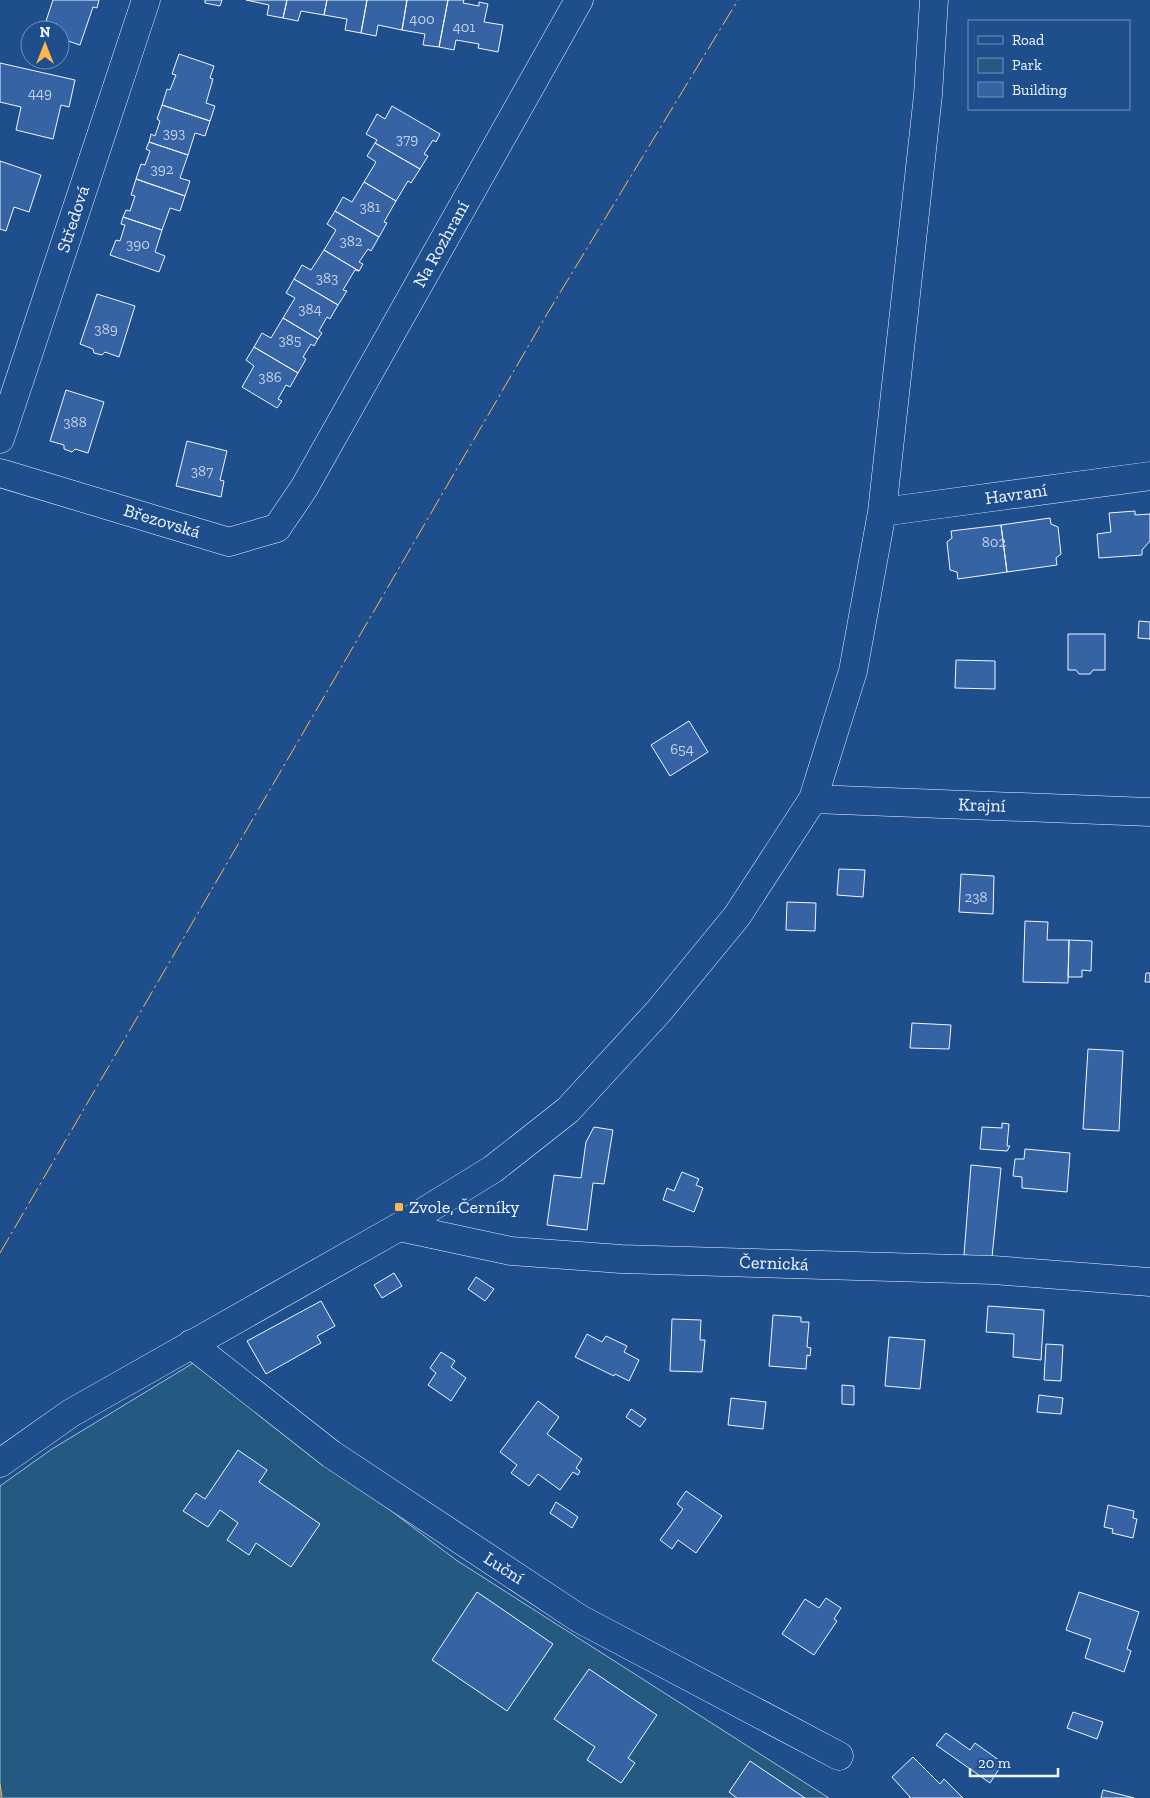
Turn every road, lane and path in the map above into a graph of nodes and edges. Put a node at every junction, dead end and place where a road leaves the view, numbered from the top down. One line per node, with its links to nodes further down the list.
1 (146, 0): 4 (street, Středová)
2 (579, 0): 7 (street, Na Rozhraní)
3 (934, 0): 8 (street)
4 (0, 439)
5 (0, 472): 7 (street, Březovská)
6 (1150, 476): 8 (street, Havraní)
7 (304, 488)
8 (882, 512): 9 (street)
9 (813, 799): 10 (street, Krajní); 11 (street)
10 (1150, 812)
11 (399, 1228): 12 (street, Černická); 13 (street)
12 (1150, 1282)
13 (191, 1344): 14 (street); 15 (street, Luční)
14 (0, 1463)
15 (839, 1756)

